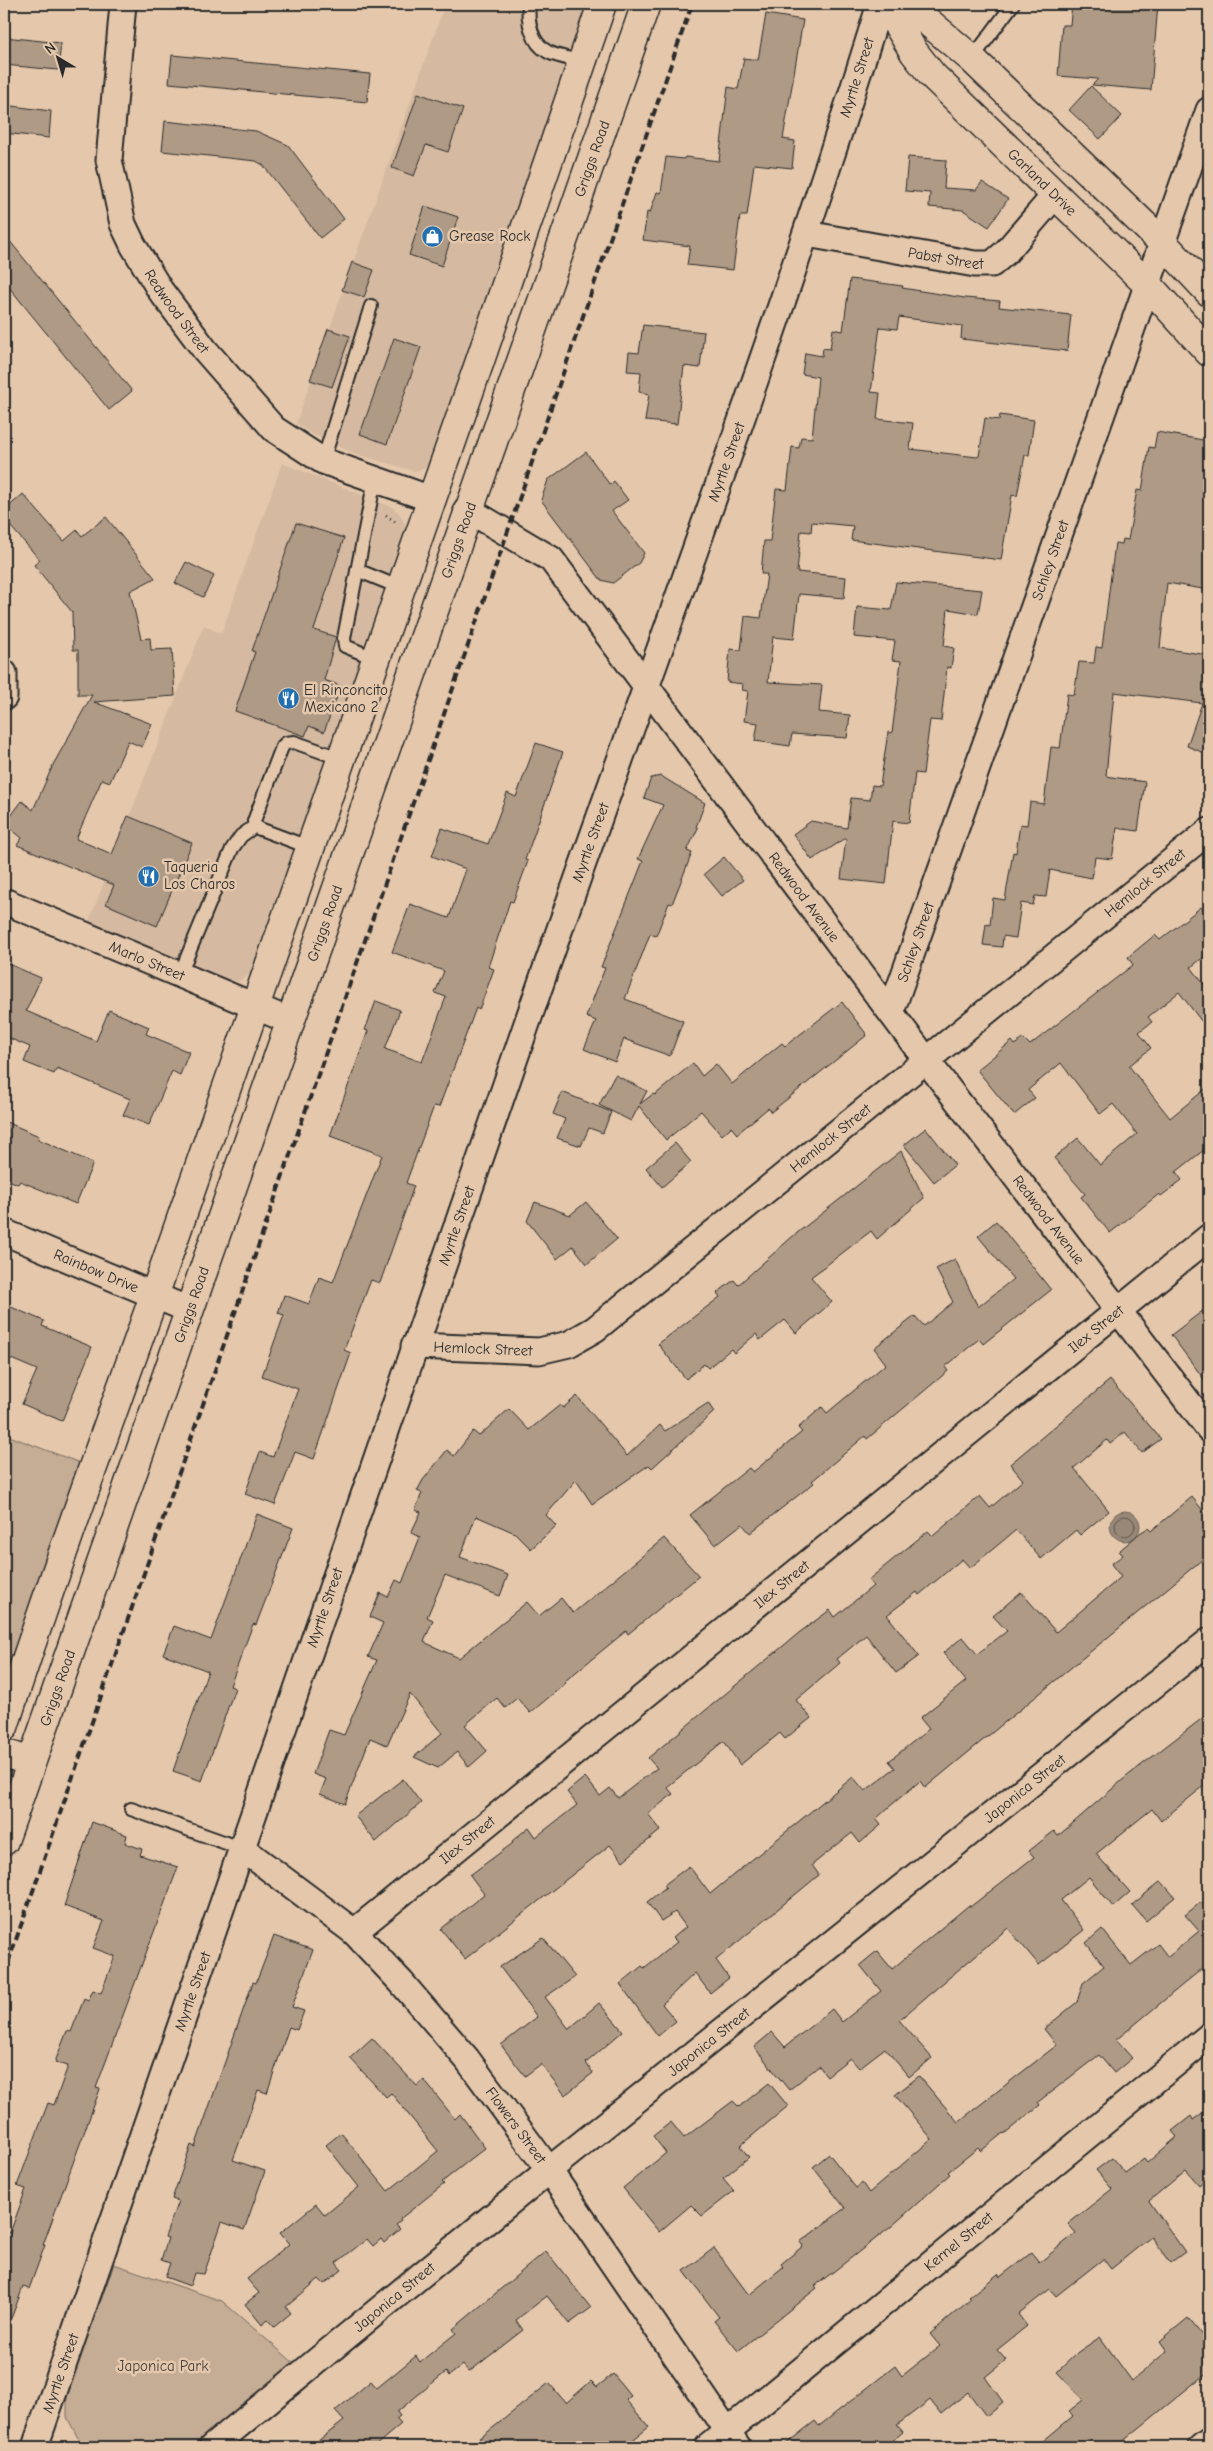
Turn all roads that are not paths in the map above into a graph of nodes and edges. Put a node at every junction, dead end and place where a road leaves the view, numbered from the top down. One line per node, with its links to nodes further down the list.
1 (122, 4): 21 (street, Redwood Street)
2 (530, 4): 10 (lane)
3 (602, 4): 10 (main road)
4 (646, 4): 11 (main road, Griggs Road)
5 (880, 4): 14 (street, Myrtle Street)
6 (885, 4): 13 (main road, Garland Drive)
7 (893, 4): 9 (main road)
8 (1013, 4): 9 (lane)
9 (972, 59): 15 (main road)
10 (583, 62): 11 (main road); 19 (main road)
11 (622, 75): 24 (main road, Griggs Road)
12 (1209, 110): 15 (street, Schley Street)
13 (1055, 195): 14 (street, Pabst Street); 16 (main road, Garland Drive)
14 (807, 234): 30 (street, Myrtle Street)
15 (1162, 242): 16 (street, Schley Street); 17 (main road)
16 (1148, 285): 20 (main road, Garland Drive); 40 (street, Schley Street)
17 (1209, 292)
18 (370, 306): 21 (lane)
19 (492, 331): 23 (main road); 24 (main road)
20 (1209, 352)
21 (323, 461): 22 (street, Redwood Street)
22 (375, 479): 23 (street, Redwood Street); 25 (lane)
23 (431, 499): 26 (main road); 27 (main road)
24 (467, 509): 27 (main road, Griggs Road); 30 (street, Redwood Avenue)
25 (357, 570): 26 (lane); 28 (lane)
26 (401, 588): 28 (main road)
27 (419, 652): 33 (main road, Griggs Road)
28 (376, 659): 32 (main road)
29 (4, 673): 31 (street)
30 (645, 685): 40 (street, Redwood Avenue); 48 (street, Myrtle Street)
31 (4, 696)
32 (342, 759): 33 (main road); 34 (lane); 36 (main road)
33 (376, 776): 41 (main road, Griggs Road)
34 (255, 826): 36 (lane); 38 (lane)
35 (1209, 831): 42 (street, Hemlock Street)
36 (311, 848): 39 (main road)
37 (4, 901): 38 (street, Marlo Street)
38 (180, 974): 39 (street, Marlo Street)
39 (256, 1006): 41 (street, Marlo Street); 45 (main road)
40 (891, 1012): 42 (street, Redwood Avenue)
41 (290, 1021): 46 (main road, Griggs Road)
42 (927, 1061): 47 (street, Redwood Avenue); 48 (street, Hemlock Street)
43 (4, 1232): 45 (street, Rainbow Drive)
44 (1209, 1237): 47 (street, Ilex Street)
45 (155, 1296): 46 (street, Rainbow Drive); 51 (main road)
46 (189, 1310): 53 (main road, Griggs Road)
47 (1118, 1311): 49 (street); 57 (street, Ilex Street)
48 (414, 1346): 56 (street, Myrtle Street)
49 (1209, 1429)
50 (1209, 1641): 59 (street, Japonica Street)
51 (4, 1727)
52 (4, 1753): 53 (main road)
53 (31, 1762): 55 (main road, Griggs Road)
54 (131, 1809): 56 (lane)
55 (4, 1841)
56 (243, 1849): 57 (street, Flowers Street); 62 (street, Myrtle Street)
57 (354, 1932): 59 (street, Flowers Street)
58 (1209, 2036): 60 (street, Kernel Street)
59 (550, 2170): 60 (street, Flowers Street); 63 (street, Japonica Street)
60 (732, 2439): 64 (street, Kernel Street)
61 (1209, 2441): 65 (street)
62 (35, 2447)
63 (212, 2447)
64 (708, 2447)
65 (1201, 2447)

